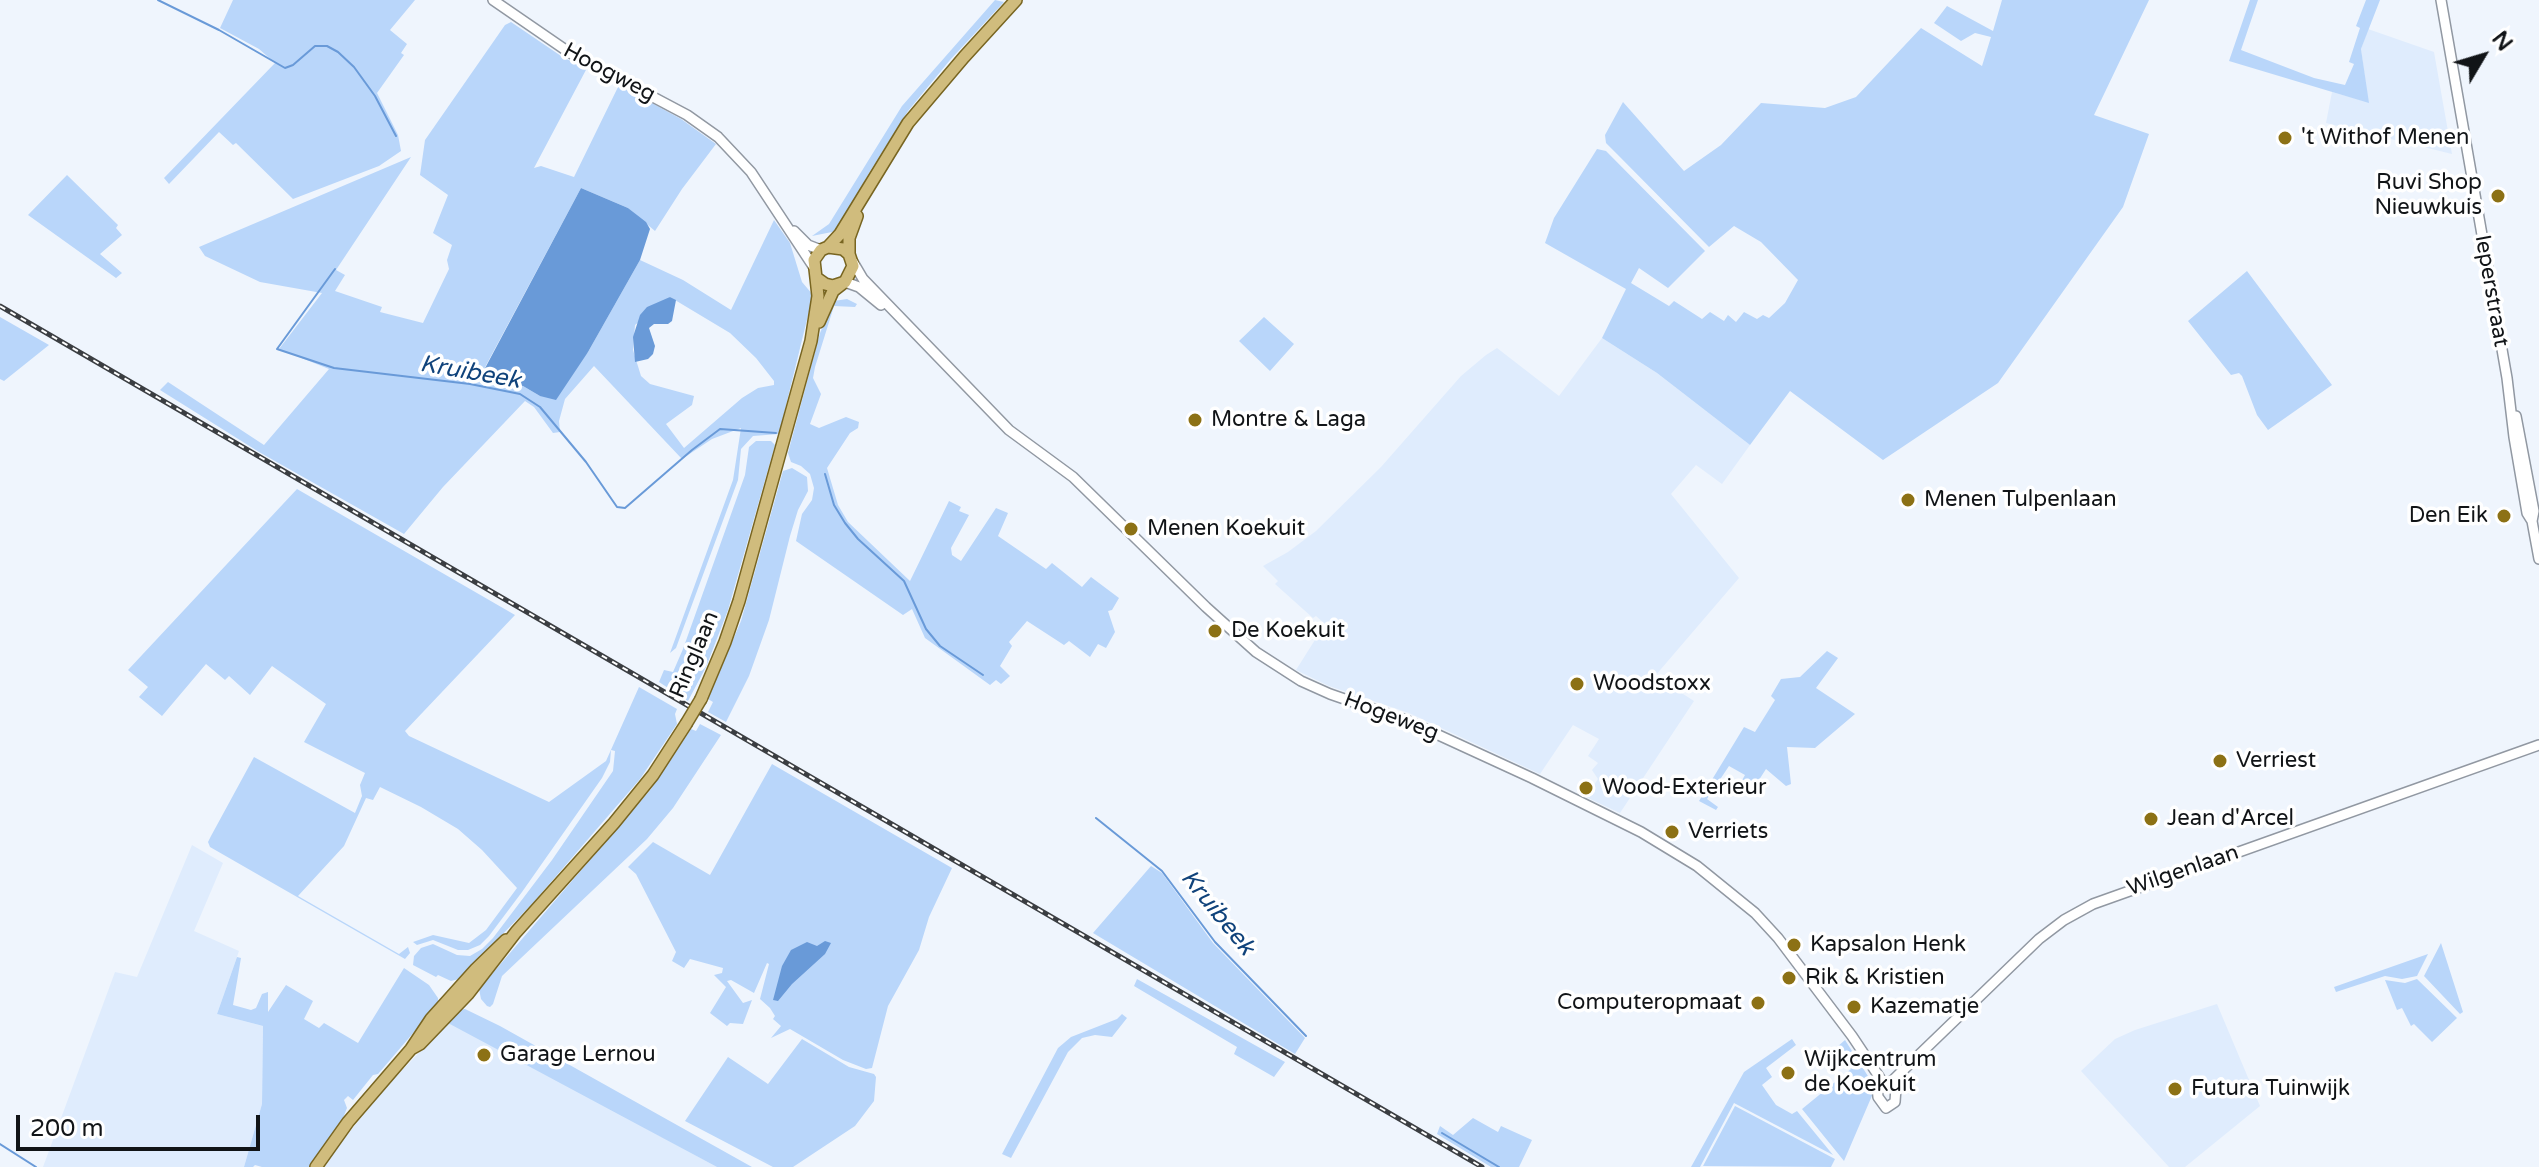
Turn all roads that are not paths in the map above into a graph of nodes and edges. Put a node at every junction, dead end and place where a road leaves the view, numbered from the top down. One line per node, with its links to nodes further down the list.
1 (493, 0): 5 (street, Hoogweg)
2 (1016, 0): 4 (main road, Ringlaan)
3 (2441, 0): 13 (street, Ieperstraat)
4 (865, 192): 6 (main road, Ringlaan); 7 (main road, Ringlaan)
5 (785, 223): 6 (street); 8 (street)
6 (825, 248): 7 (main road); 8 (main road, Ringlaan)
7 (850, 257): 10 (main road, Ringlaan); 11 (street, Hogeweg)
8 (813, 266): 9 (main road, Ringlaan)
9 (818, 279): 10 (main road); 12 (main road, Ringlaan)
10 (844, 283): 11 (street, Hogeweg); 12 (main road, Ringlaan)
11 (912, 330): 15 (street, Hogeweg)
12 (811, 341): 17 (main road, Ringlaan, bridge)
13 (2539, 559)
14 (2539, 747): 16 (street, Wilgenlaan)
15 (1880, 1078): 16 (street); 16 (street, Hogeweg)
16 (1893, 1080)
17 (316, 1167)

